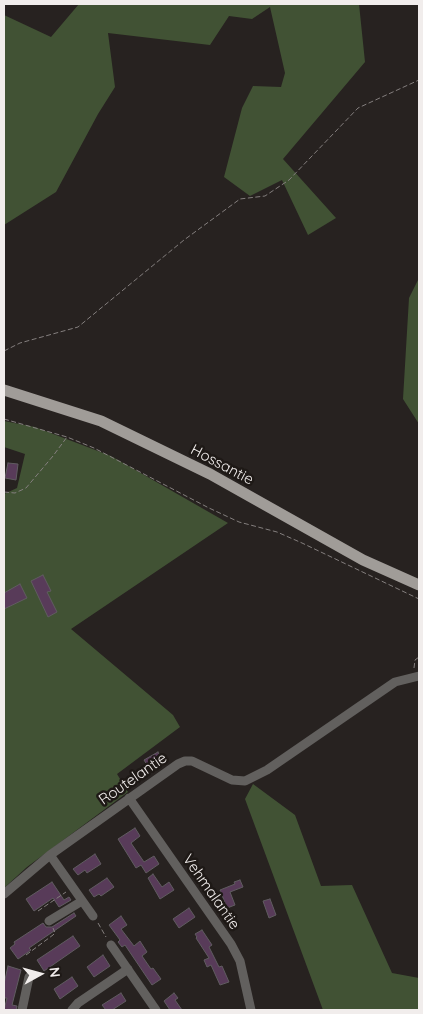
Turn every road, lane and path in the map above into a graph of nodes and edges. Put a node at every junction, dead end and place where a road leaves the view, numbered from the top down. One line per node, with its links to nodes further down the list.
1 (419, 80): 2 (path)
2 (4, 351)
3 (4, 390): 7 (main road, Hossantie)
4 (4, 419): 5 (path)
5 (66, 436): 6 (path); 8 (path)
6 (4, 492)
7 (419, 585)
8 (419, 599)
9 (419, 657): 10 (path)
10 (417, 676): 11 (street, Routelantie)
11 (129, 798): 12 (street, Routelantie); 26 (street, Vehmalantie)
12 (50, 854): 13 (street); 14 (street, Routelantie)
13 (73, 888): 15 (street); 16 (path)
14 (4, 894)
15 (82, 901): 17 (street); 18 (street)
16 (38, 911)
17 (93, 916): 19 (path)
18 (49, 921): 20 (path)
19 (112, 945): 21 (street)
20 (26, 955)
21 (128, 969): 24 (street); 25 (street)
22 (29, 977): 23 (street)
23 (22, 1010)
24 (72, 1010)
25 (156, 1010)
26 (251, 1010)

